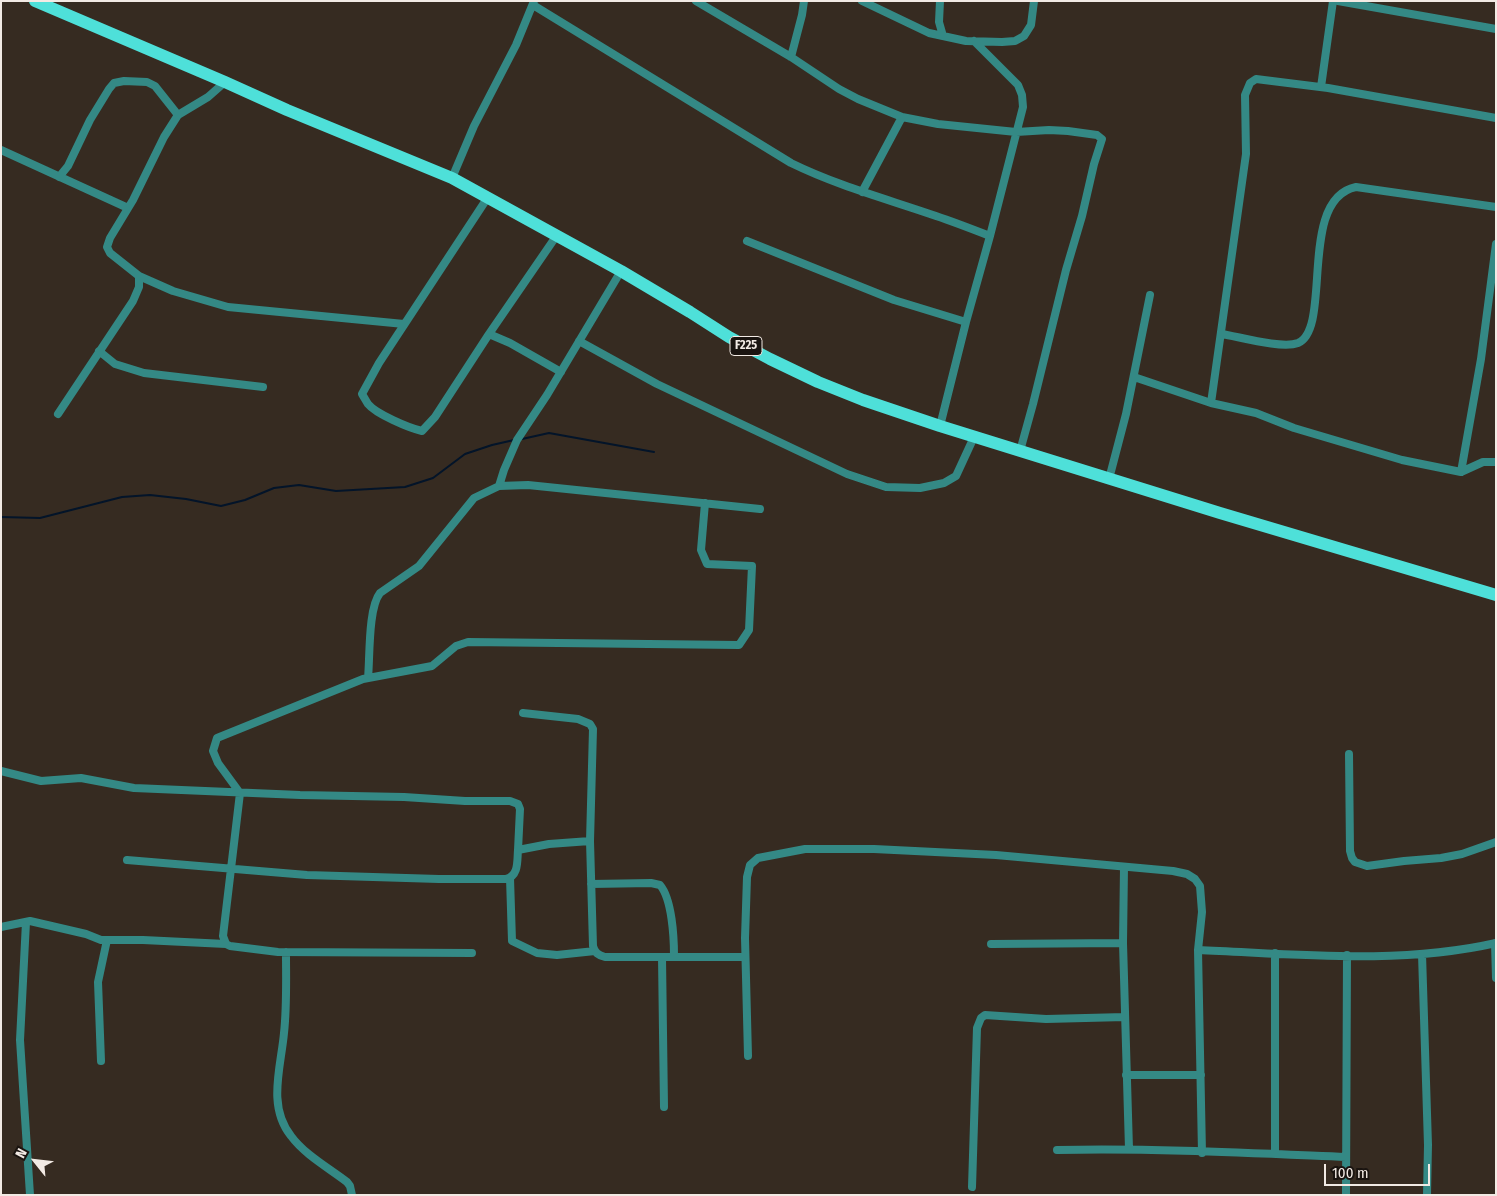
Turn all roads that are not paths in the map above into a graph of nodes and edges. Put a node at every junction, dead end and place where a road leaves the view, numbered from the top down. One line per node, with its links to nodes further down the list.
1 (35, 1): 14 (main road, F225)
2 (696, 1): 13 (street)
3 (804, 1): 13 (street)
4 (862, 1): 11 (street)
5 (940, 1): 11 (street)
6 (1034, 1): 12 (street)
7 (1333, 1): 15 (street)
8 (1338, 1): 10 (street)
9 (533, 3): 22 (street); 23 (street)
10 (1496, 29)
11 (943, 36): 12 (street)
12 (974, 41): 19 (street)
13 (791, 57): 17 (street)
14 (225, 82): 16 (street); 22 (main road, F225)
15 (1321, 87): 18 (street); 37 (street)
16 (178, 115): 21 (street); 26 (street)
17 (902, 117): 19 (street); 23 (street)
18 (1496, 118)
19 (1016, 132): 28 (street); 47 (street)
20 (1, 150): 21 (street)
21 (59, 177): 26 (street)
22 (452, 178): 24 (main road, F225)
23 (862, 192): 28 (street)
24 (488, 197): 27 (main road, F225); 35 (street)
25 (1496, 207): 37 (street)
26 (128, 208): 32 (street)
27 (557, 235): 31 (main road, F225); 36 (street)
28 (990, 236): 34 (street)
29 (747, 241): 34 (street)
30 (1496, 244): 49 (street)
31 (621, 270): 38 (street); 45 (main road, F225)
32 (140, 276): 35 (street); 39 (street)
33 (1150, 294): 41 (street)
34 (966, 322): 45 (street)
35 (404, 324): 36 (street)
36 (489, 334): 40 (street)
37 (1222, 334): 43 (street)
38 (579, 341): 40 (street); 46 (street)
39 (99, 351): 42 (street); 44 (street)
40 (561, 372): 51 (street)
41 (1134, 377): 43 (street); 50 (street)
42 (263, 387)
43 (1211, 403): 49 (street)
44 (58, 414)
45 (940, 426): 46 (main road, F225)
46 (974, 437): 47 (main road, F225)
47 (1020, 451): 50 (main road, F225)
48 (1496, 462): 49 (street)
49 (1461, 472)
50 (1109, 478): 54 (main road, F225)
51 (499, 486): 52 (street); 55 (street)
52 (705, 503): 53 (street); 55 (street)
53 (760, 508)
54 (1496, 596)
55 (368, 678): 59 (street)
56 (523, 713): 60 (street)
57 (1349, 754): 61 (street)
58 (1, 771): 59 (street)
59 (240, 793): 62 (street); 65 (street)
60 (590, 841): 62 (street); 67 (street)
61 (1496, 842)
62 (518, 850): 66 (street)
63 (127, 860): 65 (street)
64 (1124, 867): 71 (street); 75 (street); 82 (street)
65 (231, 870): 66 (street); 73 (street)
66 (510, 878): 76 (street)
67 (590, 884): 76 (street); 81 (street)
68 (26, 922): 69 (street); 70 (street); 99 (street)
69 (1, 927)
70 (107, 940): 73 (street); 88 (street)
71 (1123, 943): 74 (street); 86 (street)
72 (1495, 943): 80 (street); 85 (street)
73 (226, 944): 77 (street)
74 (991, 944)
75 (1198, 950): 79 (street); 89 (street)
76 (595, 951): 84 (street)
77 (286, 952): 78 (street); 100 (street)
78 (472, 953)
79 (1275, 953): 83 (street); 95 (street)
80 (1422, 954): 83 (street); 98 (street)
81 (674, 956): 82 (street); 84 (street)
82 (745, 956): 87 (street)
83 (1347, 956): 96 (street)
84 (662, 957): 91 (street)
85 (1496, 978)
86 (1125, 1017): 90 (street); 97 (street)
87 (748, 1056)
88 (101, 1061)
89 (1201, 1074): 90 (street); 94 (street)
90 (1126, 1075): 92 (street)
91 (664, 1106)
92 (1130, 1149): 93 (street); 94 (street)
93 (1056, 1150)
94 (1202, 1153): 95 (street)
95 (1275, 1154): 96 (street)
96 (1346, 1157): 101 (street)
97 (972, 1188)
98 (1427, 1194): 102 (street)
99 (30, 1195)
100 (352, 1195)
101 (1346, 1195)
102 (1436, 1195)

